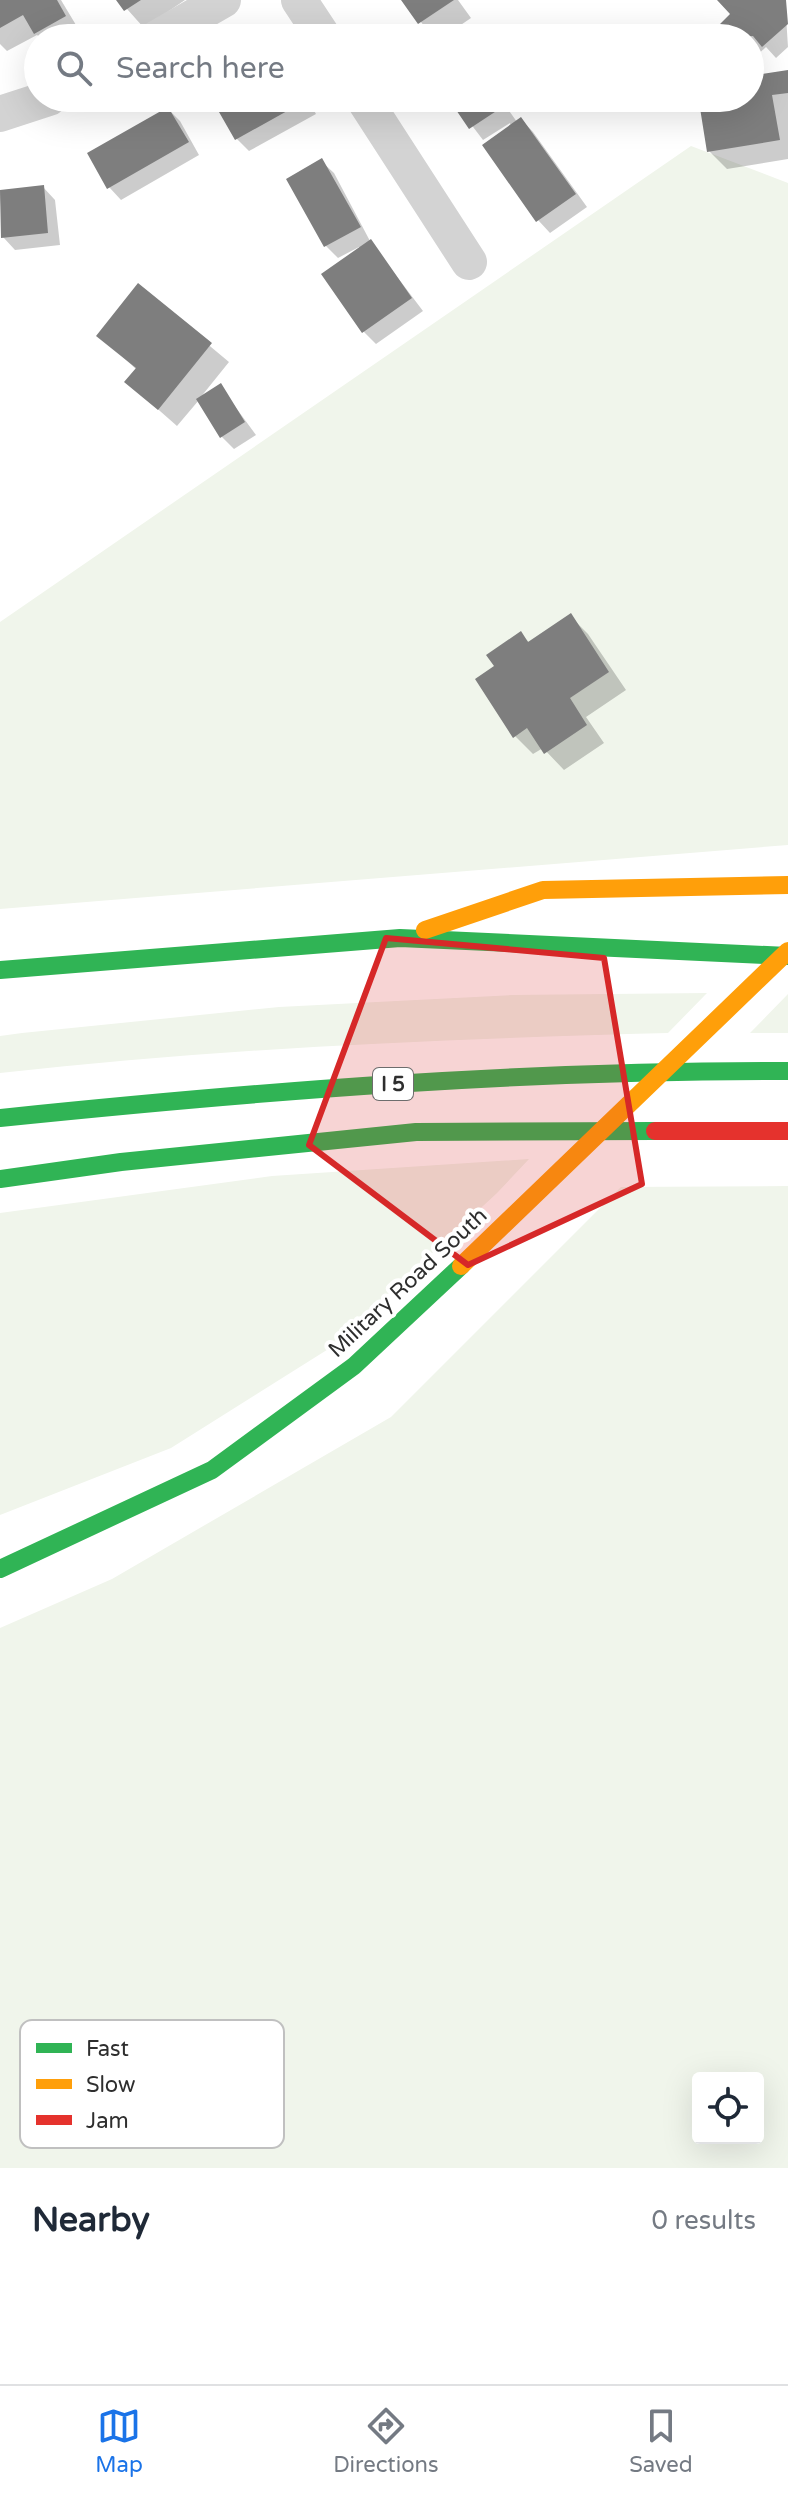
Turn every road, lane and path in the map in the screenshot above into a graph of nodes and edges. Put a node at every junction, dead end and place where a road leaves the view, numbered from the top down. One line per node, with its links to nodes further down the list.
1 (223, 0): 3 (street)
2 (299, 0): 4 (street)
3 (181, 24)
4 (315, 24)
5 (24, 106): 7 (street)
6 (372, 112): 8 (street)
7 (0, 114)
8 (469, 262)
9 (788, 885): 10 (main road)
10 (400, 938): 11 (main road); 12 (main road)
11 (788, 953): 17 (main road, Military Road South, bridge)
12 (0, 970)
13 (788, 1071): 14 (main road, I 5)
14 (0, 1118)
15 (788, 1131): 16 (main road)
16 (0, 1179)
17 (0, 1569)

